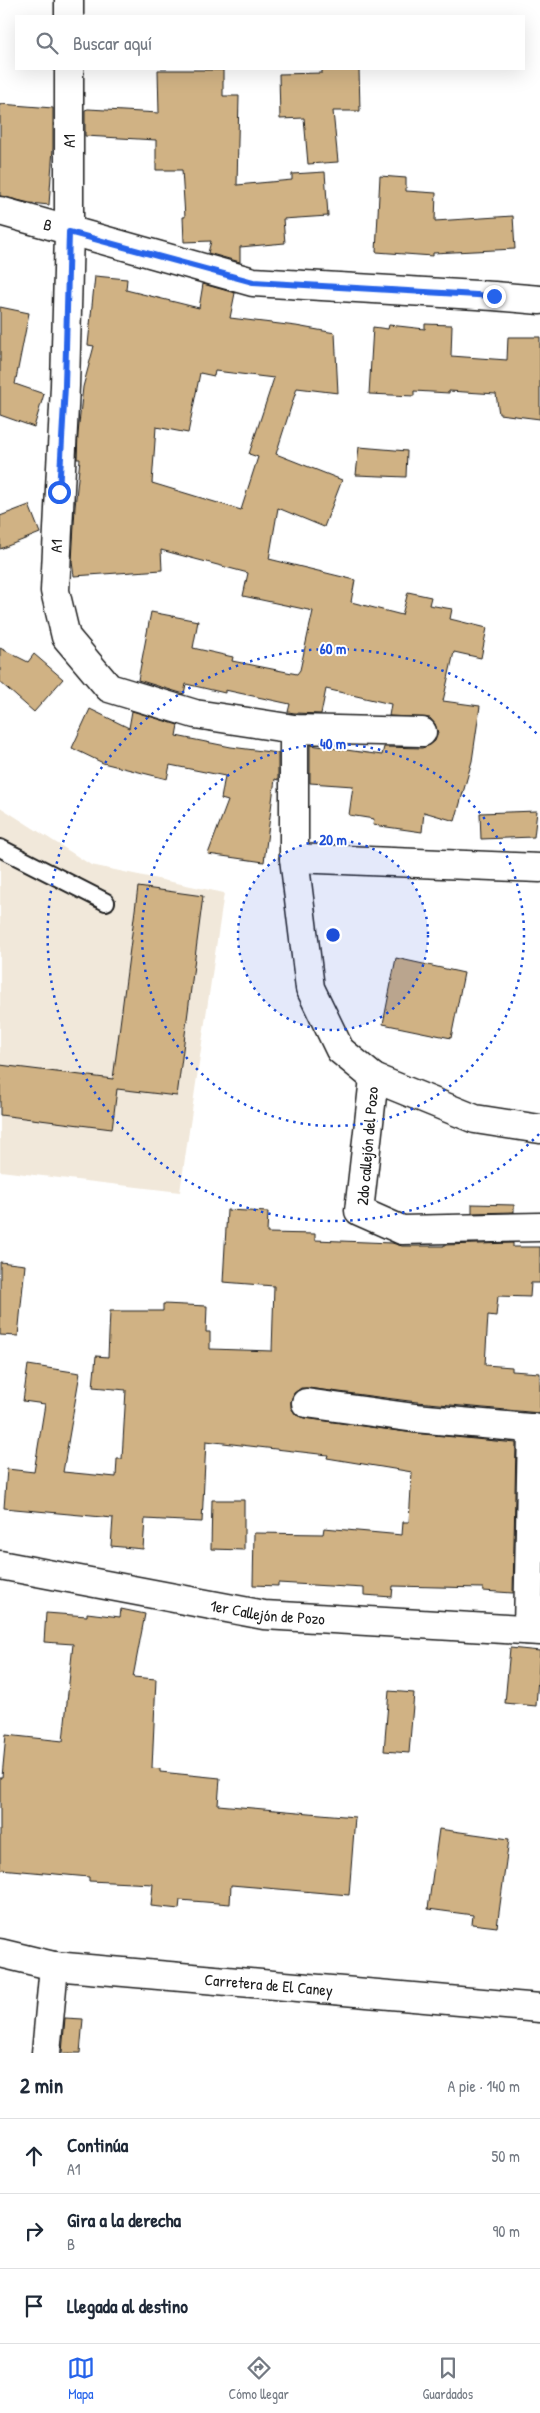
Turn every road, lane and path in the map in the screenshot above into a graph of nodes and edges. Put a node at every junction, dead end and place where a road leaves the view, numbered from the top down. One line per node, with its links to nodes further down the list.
1 (69, 0): 2 (street)
2 (69, 15)
3 (69, 70): 5 (street, A1)
4 (0, 211): 5 (street, B)
5 (69, 232): 6 (street, B); 7 (street, A1)
6 (540, 300)
7 (294, 729): 8 (street, A1); 10 (street)
8 (422, 732)
9 (0, 848): 12 (lane)
10 (294, 858): 11 (street); 13 (street)
11 (540, 868)
12 (106, 902)
13 (374, 1078): 14 (street); 15 (street, 2do callejón del Pozo)
14 (540, 1129)
15 (540, 1226)
16 (306, 1403): 17 (street)
17 (536, 1429): 19 (street)
18 (0, 1565): 19 (street, 1er Callejón de Pozo)
19 (534, 1630)
20 (0, 1953): 21 (street, Carretera de El Caney)
21 (54, 1966): 22 (street, Carretera de El Caney); 23 (street)
22 (540, 2008)
23 (46, 2053)

